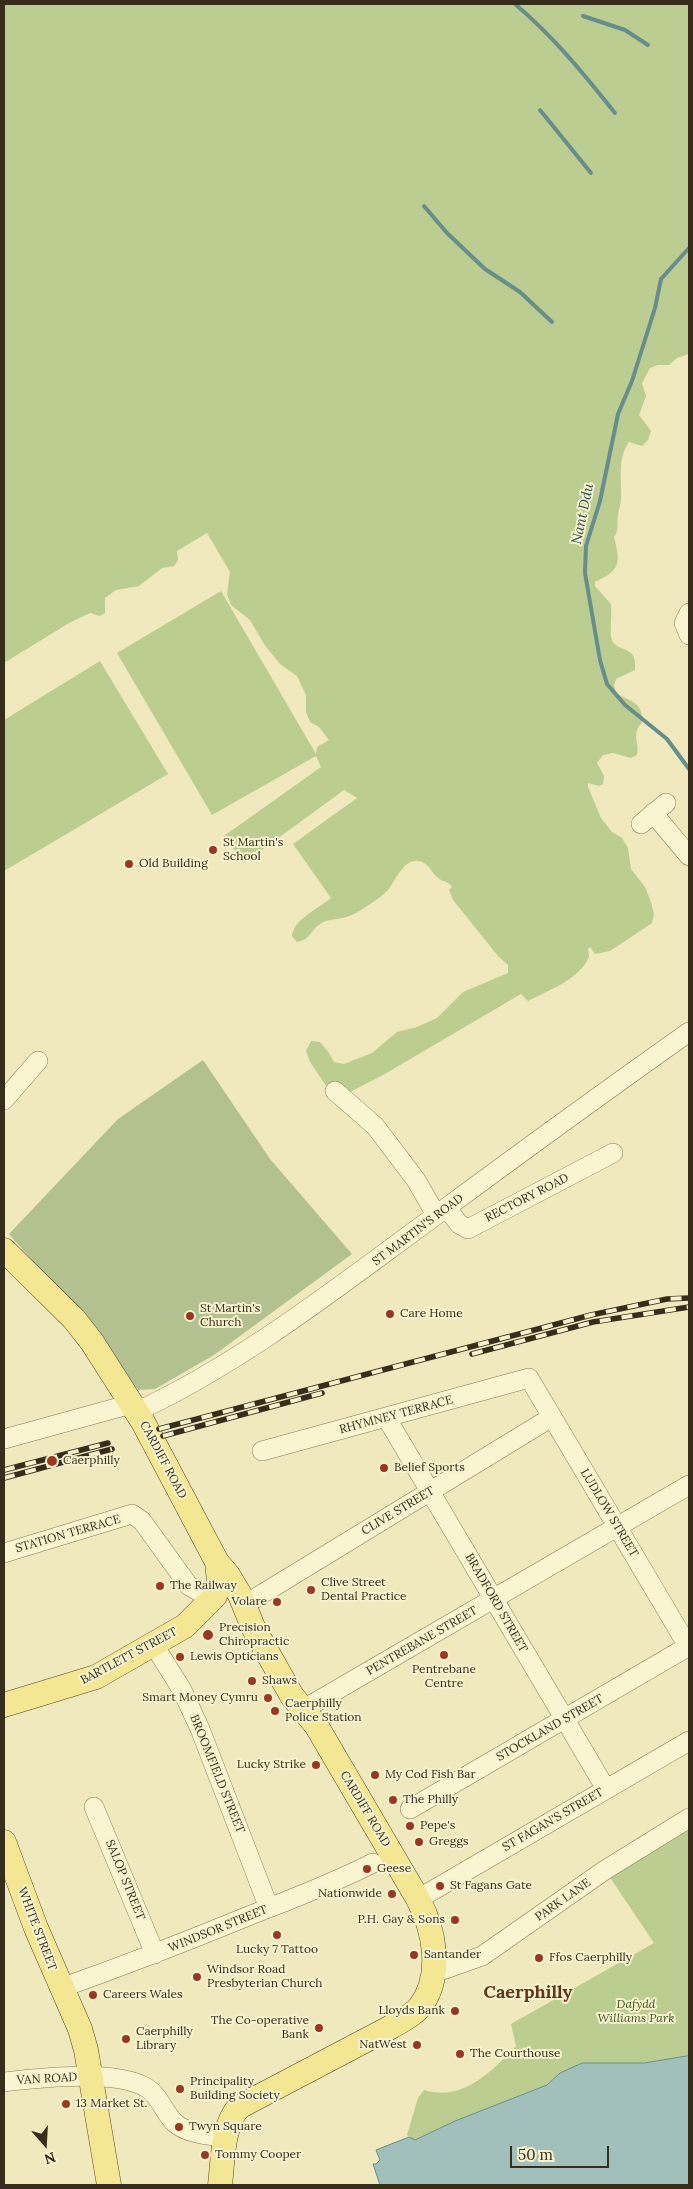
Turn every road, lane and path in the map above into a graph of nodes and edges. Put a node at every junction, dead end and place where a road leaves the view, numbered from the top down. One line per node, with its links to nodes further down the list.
1 (689, 613): 2 (street)
2 (689, 636)
3 (653, 813): 4 (street)
4 (689, 856)
5 (689, 1032): 10 (street, ST MARTIN'S ROAD)
6 (38, 1061): 8 (street)
7 (334, 1091): 10 (street)
8 (4, 1100)
9 (613, 1154): 10 (street, RECTORY ROAD)
10 (442, 1211): 13 (street, ST MARTIN'S ROAD)
11 (4, 1252): 13 (main road, CARDIFF ROAD)
12 (529, 1378): 14 (street, RHYMNEY TERRACE); 15 (street, LUDLOW STREET)
13 (134, 1408): 16 (street, ST MARTIN'S ROAD); 22 (main road, CARDIFF ROAD)
14 (386, 1417): 17 (street, RHYMNEY TERRACE); 19 (street, BRADFORD STREET)
15 (552, 1417): 19 (street, CLIVE STREET); 20 (street, LUDLOW STREET)
16 (4, 1439)
17 (262, 1451)
18 (689, 1485): 20 (street, PENTREBANE STREET)
19 (430, 1491): 24 (street, BRADFORD STREET); 25 (street, CLIVE STREET)
20 (618, 1527): 24 (street, PENTREBANE STREET); 27 (street, LUDLOW STREET)
21 (4, 1552): 23 (street, STATION TERRACE)
22 (217, 1562): 23 (main road); 25 (main road, CARDIFF ROAD)
23 (215, 1596): 25 (main road, STATION TERRACE); 26 (main road, BARTLETT STREET)
24 (494, 1600): 29 (street, PENTREBANE STREET); 30 (street, BRADFORD STREET)
25 (244, 1605): 29 (main road, CARDIFF ROAD)
26 (154, 1645): 28 (main road, BARTLETT STREET); 39 (street, BROOMFIELD STREET)
27 (689, 1647): 30 (street, STOCKLAND STREET)
28 (4, 1706)
29 (304, 1709): 38 (main road, CARDIFF ROAD)
30 (564, 1720): 32 (street, BRADFORD STREET); 34 (street, STOCKLAND STREET)
31 (689, 1741): 32 (street, ST FAGAN'S STREET)
32 (606, 1789): 38 (street, ST FAGAN'S STREET)
33 (94, 1807): 40 (street, SALOP STREET)
34 (410, 1808)
35 (689, 1818): 41 (street, PARK LANE)
36 (4, 1842): 42 (main road, WHITE STREET)
37 (373, 1863): 39 (street, WINDSOR STREET)
38 (418, 1899): 41 (main road, CARDIFF ROAD)
39 (269, 1908): 40 (street, WINDSOR STREET)
40 (155, 1954): 42 (street, WINDSOR STREET)
41 (434, 1973): 45 (main road, CARDIFF ROAD)
42 (61, 1988): 43 (main road, WHITE STREET)
43 (90, 2078): 44 (street, VAN ROAD); 45 (street, VAN ROAD); 46 (main road, WHITE STREET)
44 (4, 2082)
45 (226, 2138): 47 (main road, CARDIFF ROAD)
46 (109, 2185)
47 (220, 2185)

